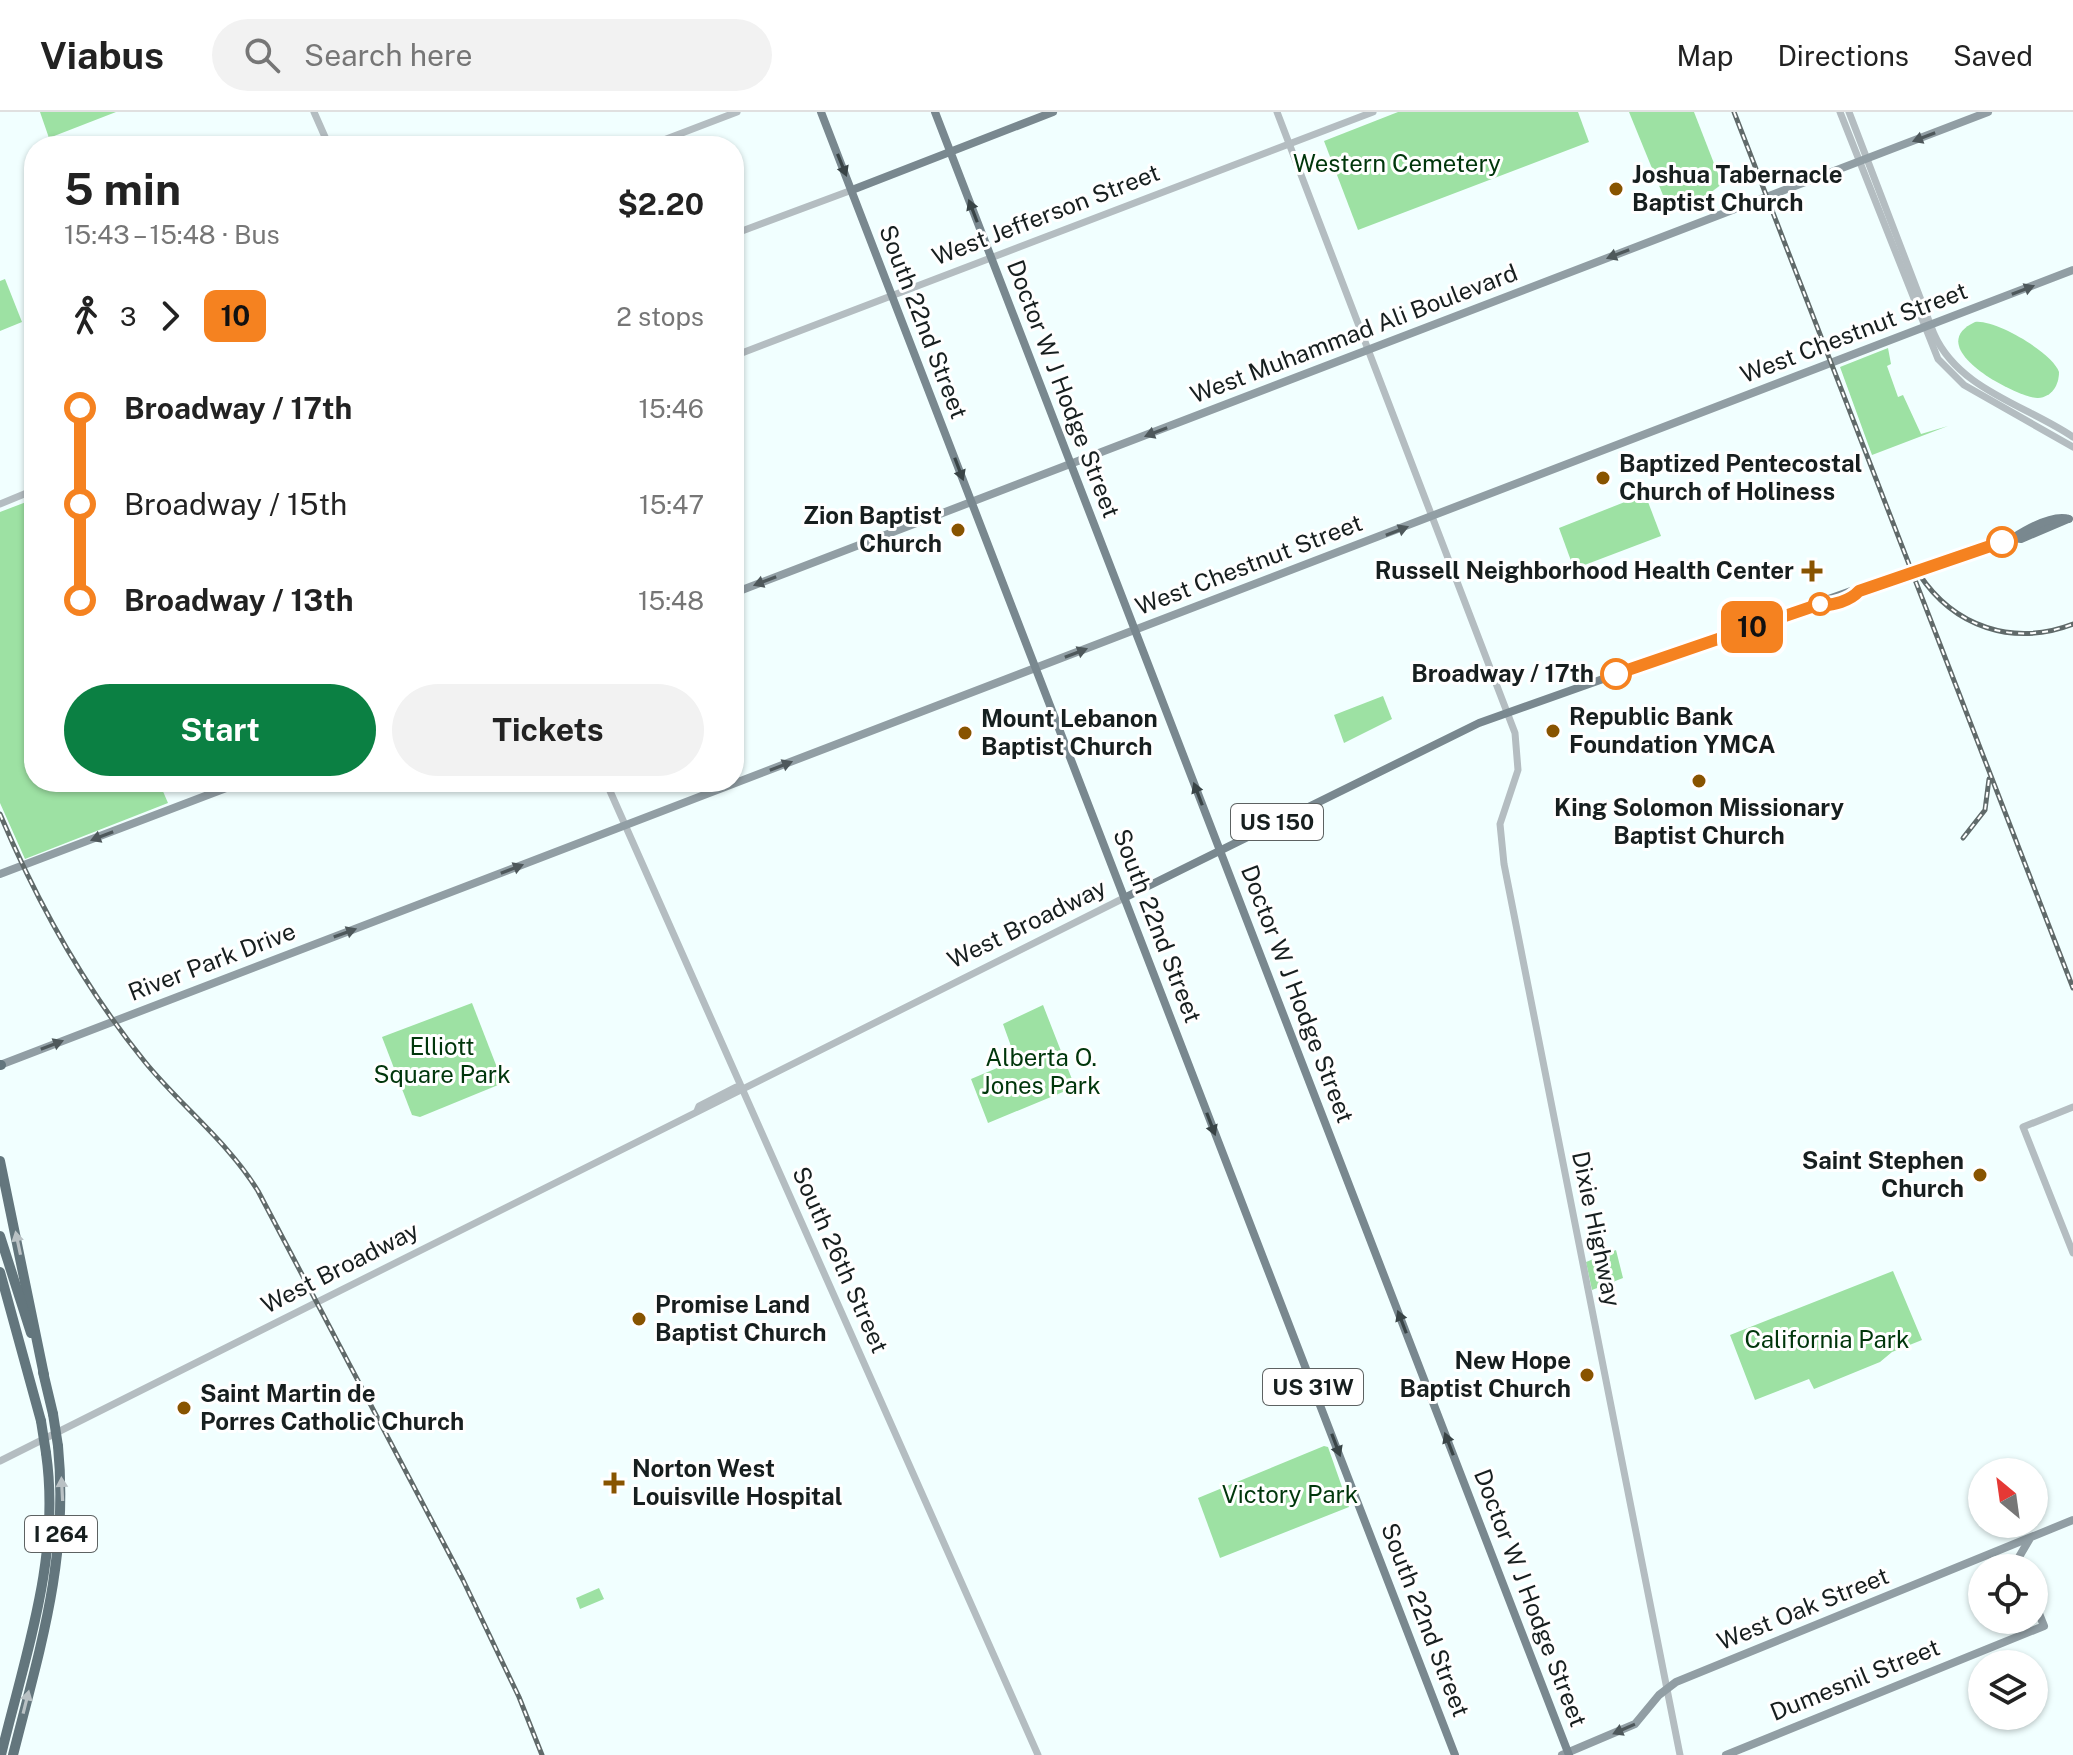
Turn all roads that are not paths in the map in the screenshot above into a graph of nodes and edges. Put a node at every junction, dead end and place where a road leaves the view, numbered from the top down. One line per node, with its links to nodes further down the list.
1 (314, 112): 11 (street)
2 (737, 112): 12 (street)
3 (821, 112): 16 (main road, South 22nd Street / US 31W, one-way to 16)
4 (935, 112): 14 (main road, Doctor W J Hodge Street)
5 (1053, 112): 14 (main road)
6 (1277, 112): 13 (street, Dixie Highway)
7 (1373, 112): 13 (street, West Jefferson Street)
8 (1840, 112): 15 (street)
9 (1849, 112): 15 (street)
10 (1988, 112): 15 (main road, West Muhammad Ali Boulevard, one-way to 15)
11 (325, 136)
12 (674, 136)
13 (1289, 144): 18 (street, West Jefferson Street); 22 (street, Dixie Highway)
14 (950, 152): 16 (main road); 18 (main road, Doctor W J Hodge Street, one-way to 14)
15 (1863, 160): 21 (street); 22 (main road, West Muhammad Ali Boulevard, one-way to 22)
16 (852, 190): 17 (street); 20 (main road, South 22nd Street / US 31W)
17 (744, 230)
18 (991, 258): 20 (street, West Jefferson Street); 26 (main road, Doctor W J Hodge Street)
19 (2073, 270): 21 (main road, West Chestnut Street, one-way to 19)
20 (892, 296): 23 (street, West Jefferson Street); 28 (main road, South 22nd Street / US 31W, one-way to 28)
21 (1928, 326): 24 (street); 25 (street); 30 (main road, West Chestnut Street)
22 (1369, 350): 26 (main road, West Muhammad Ali Boulevard, one-way to 26); 30 (street, Dixie Highway)
23 (744, 352)
24 (2073, 437)
25 (2073, 447)
26 (1071, 464): 28 (main road, West Muhammad Ali Boulevard); 33 (main road, Doctor W J Hodge Street)
27 (24, 494): 29 (street)
28 (971, 502): 32 (main road, West Muhammad Ali Boulevard, one-way to 32); 34 (main road, South 22nd Street / US 31W)
29 (0, 504)
30 (1434, 517): 33 (main road, West Chestnut Street, one-way to 30); 35 (street, Dixie Highway)
31 (2071, 518): 35 (main road, West Broadway / US 150)
32 (744, 589)
33 (1135, 630): 34 (main road, West Chestnut Street, one-way to 33); 41 (main road, Doctor W J Hodge Street, one-way to 33)
34 (1036, 668): 36 (main road, West Chestnut Street, one-way to 34); 44 (main road, South 22nd Street / US 31W)
35 (1509, 712): 41 (main road, West Broadway / US 150); 64 (street, Dixie Highway)
36 (744, 781)
37 (216, 792): 42 (main road, one-way to 42)
38 (611, 792): 40 (street, South 26th Street)
39 (714, 792): 40 (main road, West Chestnut Street, one-way to 39)
40 (626, 826): 43 (main road, West Chestnut Street, one-way to 40); 46 (street, South 26th Street)
41 (1220, 850): 44 (main road, West Broadway / US 150); 65 (main road, Doctor W J Hodge Street, one-way to 41)
42 (0, 874)
43 (439, 897): 45 (main road, River Park Drive, one-way to 43)
44 (1124, 898): 46 (street, West Broadway); 69 (main road, South 22nd Street / US 31W, one-way to 69)
45 (0, 1065)
46 (743, 1089): 55 (street, West Broadway); 68 (street, South 26th Street)
47 (2073, 1107): 50 (street)
48 (0, 1161): 53 (highway, one-way to 48)
49 (0, 1236): 53 (highway, I 264)
50 (2073, 1253)
51 (0, 1272): 54 (highway, I 264)
52 (0, 1295): 54 (highway)
53 (44, 1375): 67 (highway, I 264, one-way to 53, bridge)
54 (30, 1379): 66 (highway, I 264, bridge)
55 (1, 1459)
56 (2073, 1520): 57 (main road, West Oak Street)
57 (2048, 1530)
58 (2030, 1538): 59 (main road, West Oak Street)
59 (2010, 1546): 60 (main road); 64 (main road, West Oak Street)
60 (2014, 1554)
61 (2015, 1634): 63 (main road)
62 (2021, 1634): 63 (main road, Dumesnil Street)
63 (2012, 1637): 71 (main road, Dumesnil Street)
64 (1666, 1688): 65 (main road, West Oak Street, one-way to 65); 70 (street, Dixie Highway)
65 (1566, 1754)
66 (1, 1755)
67 (13, 1755)
68 (1038, 1755)
69 (1455, 1755)
70 (1680, 1755)
71 (1726, 1755)

